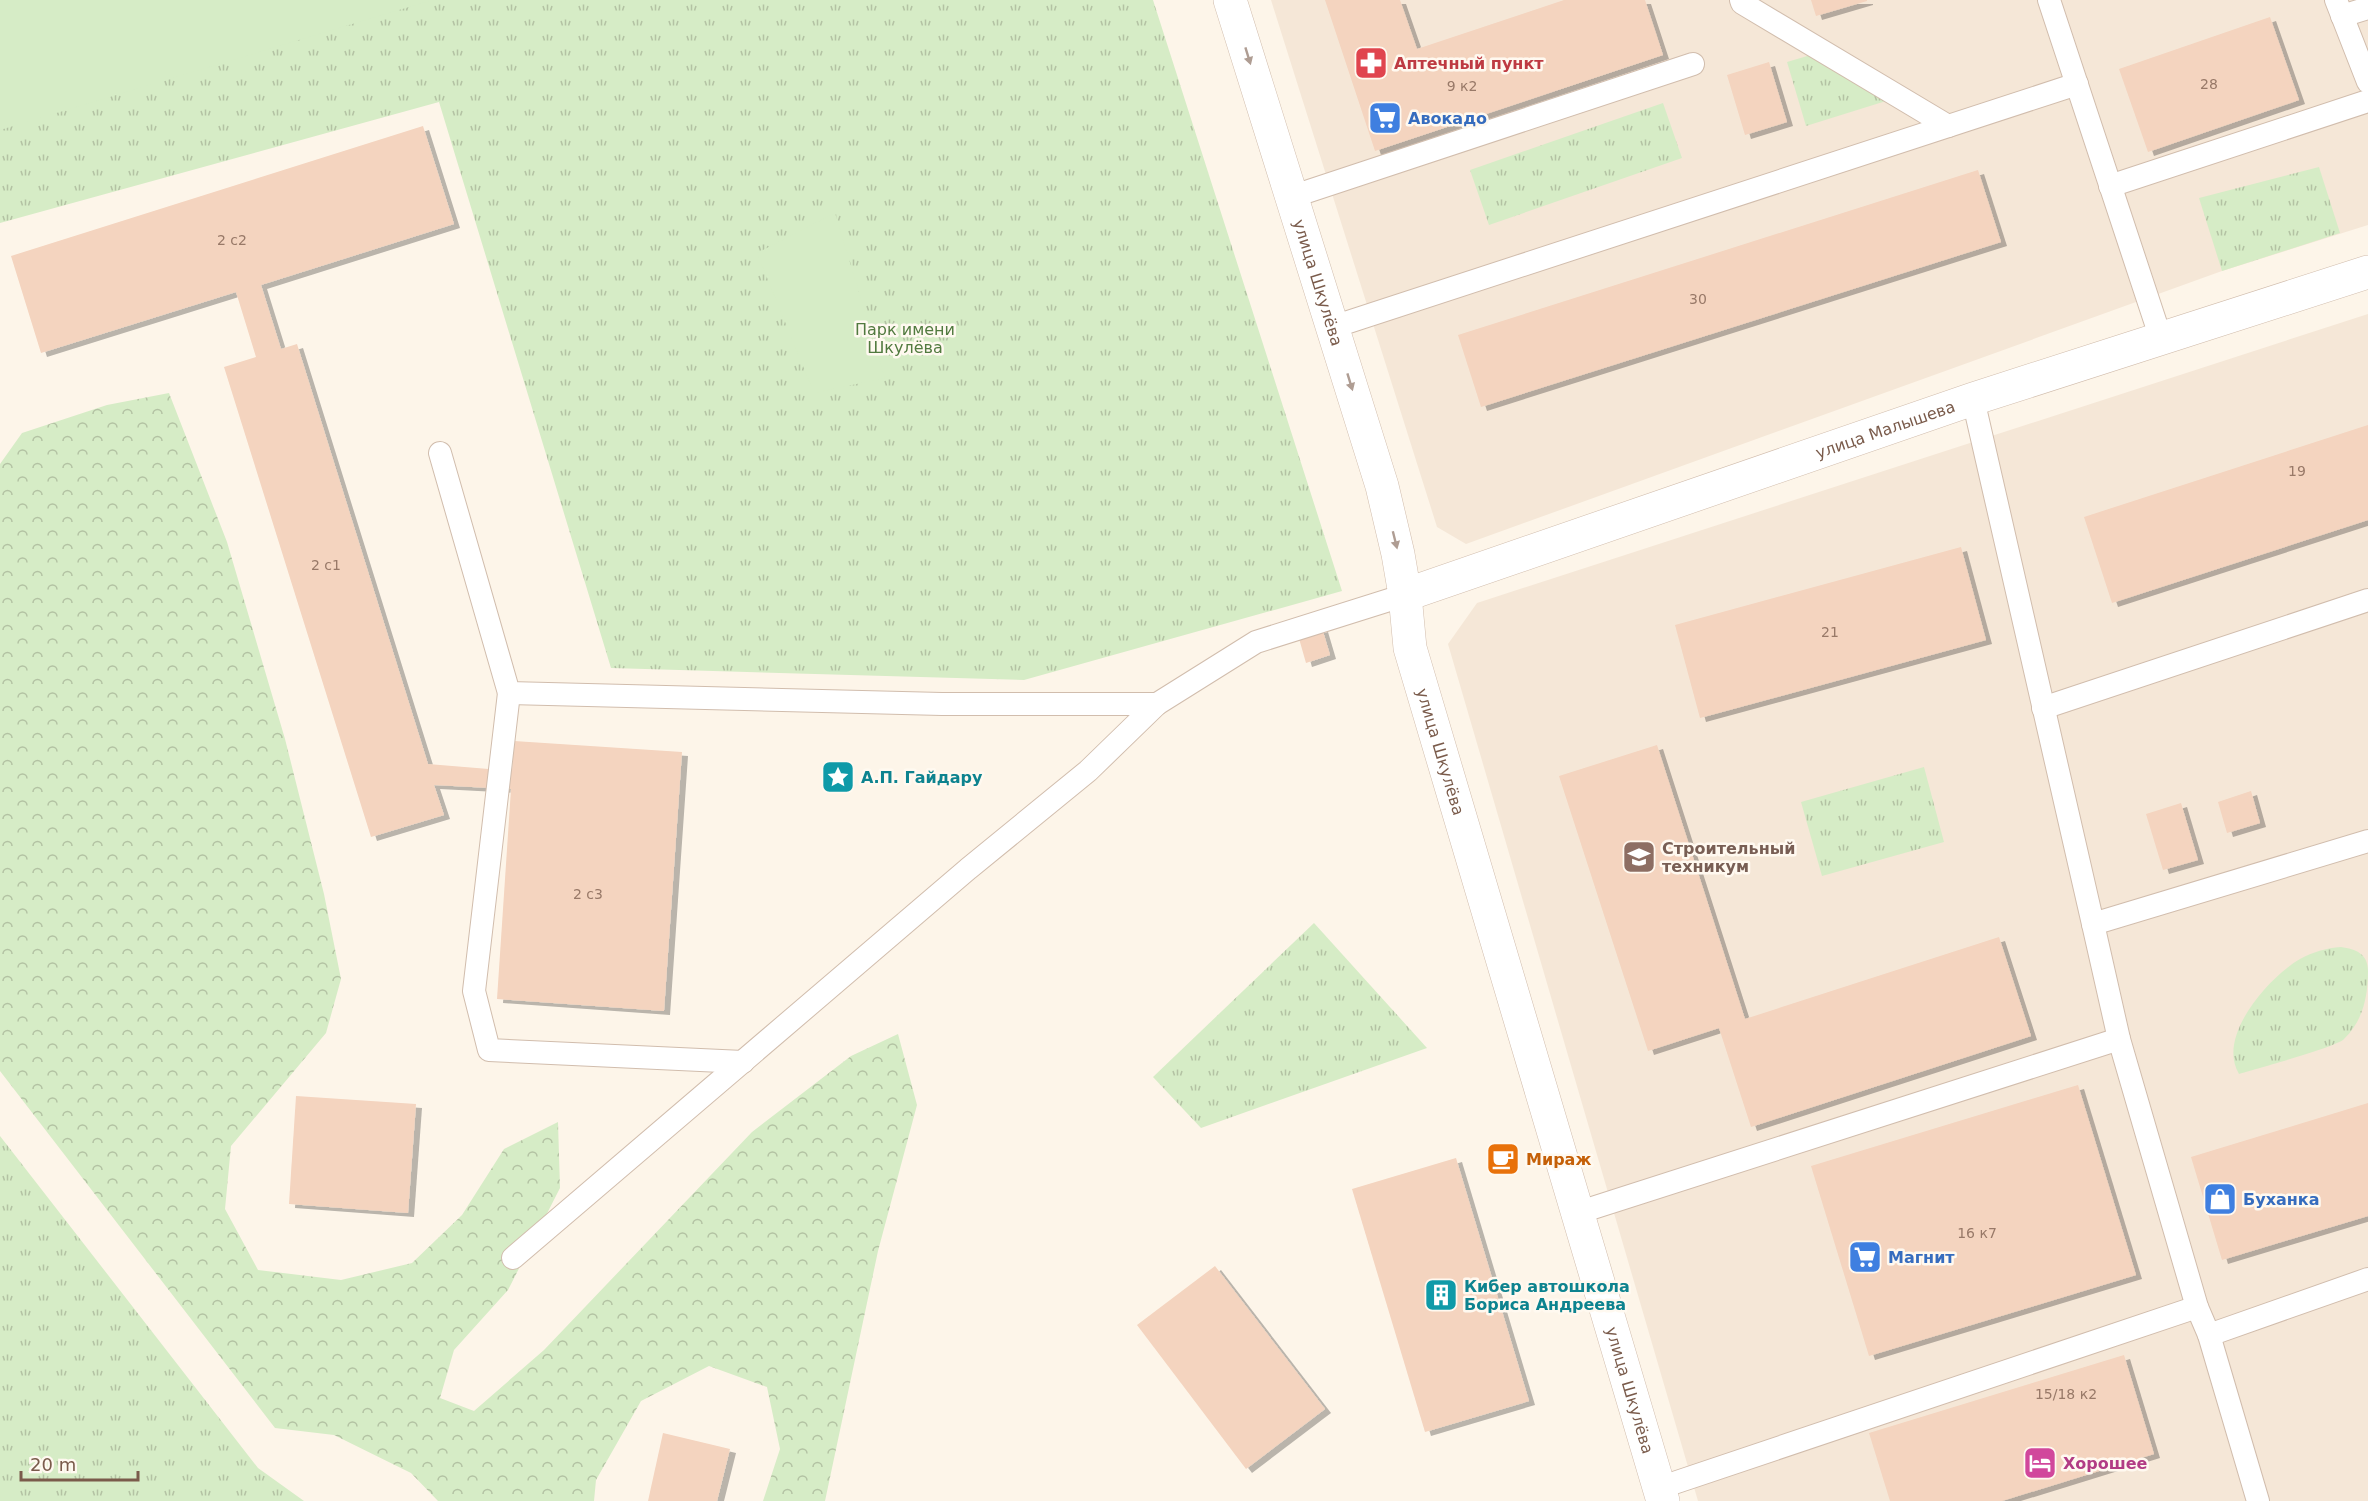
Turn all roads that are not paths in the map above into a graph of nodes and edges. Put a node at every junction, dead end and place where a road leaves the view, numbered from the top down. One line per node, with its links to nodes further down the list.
1 (1230, 0): 12 (street, улица Шкулёва, one-way to 12)
2 (1741, 0): 10 (lane)
3 (2049, 0): 8 (lane)
4 (2339, 8): 5 (lane); 7 (lane)
5 (2368, 8)
6 (1693, 64): 12 (lane)
7 (2368, 82)
8 (2077, 84): 10 (lane); 11 (lane)
9 (2368, 100): 11 (lane)
10 (1948, 126): 14 (lane)
11 (2110, 186): 15 (lane)
12 (1291, 197): 14 (street, улица Шкулёва)
13 (2368, 272): 15 (street, улица Малышева)
14 (1333, 327): 18 (street, улица Шкулёва, one-way to 18)
15 (2161, 339): 16 (street, улица Малышева)
16 (1973, 399): 18 (street, улица Малышева); 22 (lane)
17 (440, 453): 20 (lane)
18 (1406, 595): 21 (lane); 27 (street, улица Шкулёва)
19 (2368, 600): 22 (lane)
20 (509, 693): 21 (lane); 26 (lane)
21 (1157, 704): 26 (lane)
22 (2043, 708): 24 (lane)
23 (2368, 841): 24 (lane)
24 (2093, 924): 25 (lane)
25 (2119, 1039): 27 (lane); 30 (lane)
26 (743, 1062): 28 (lane)
27 (1577, 1213): 32 (street, улица Шкулёва)
28 (513, 1258)
29 (2368, 1280): 31 (lane)
30 (2197, 1307): 31 (lane); 32 (lane)
31 (2209, 1335): 33 (lane)
32 (1661, 1495)
33 (2258, 1501)

